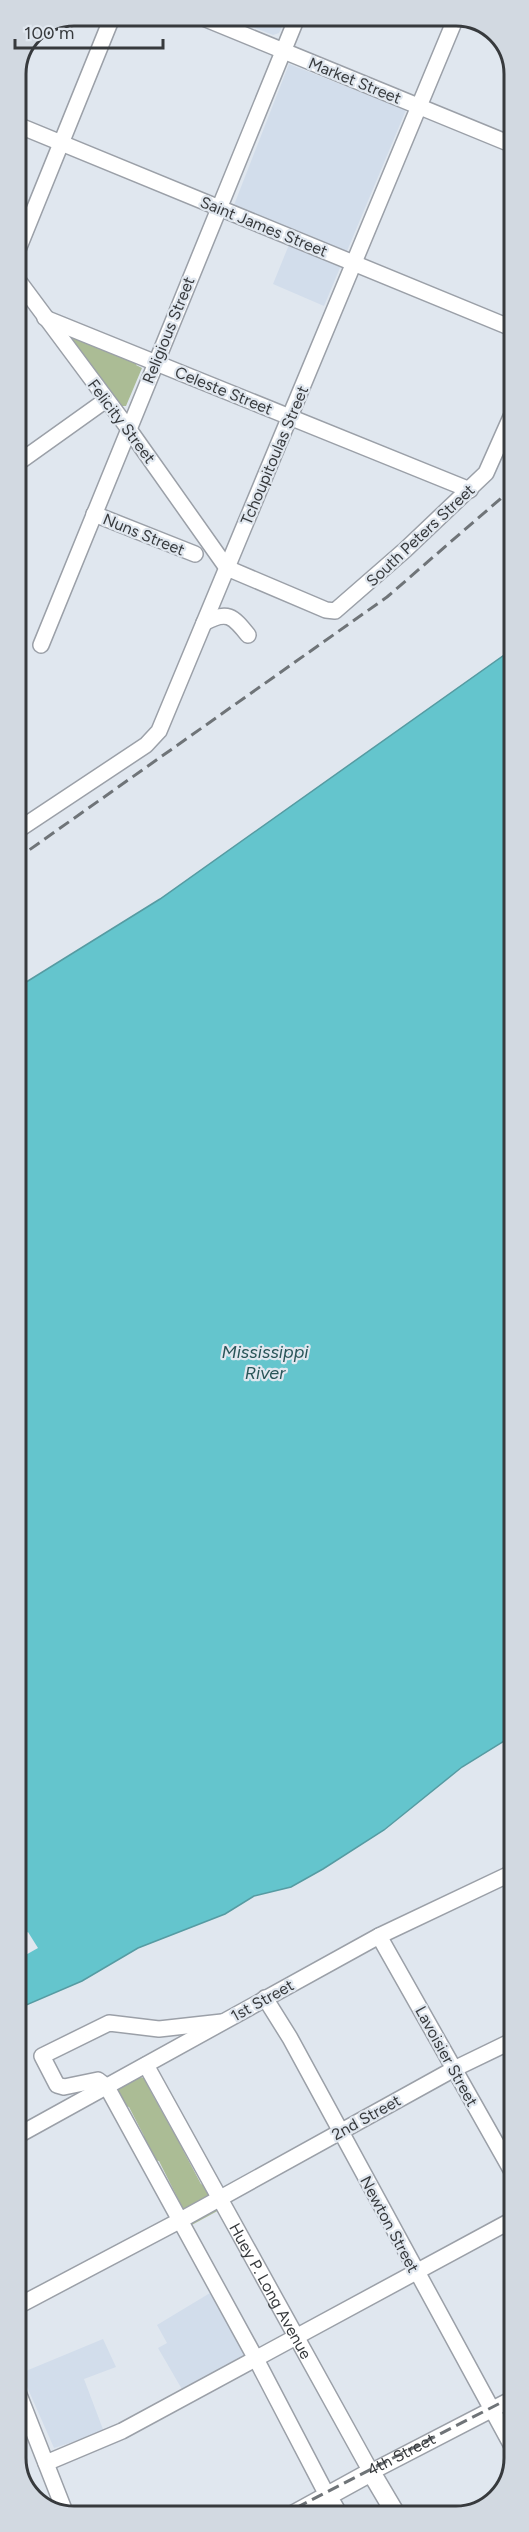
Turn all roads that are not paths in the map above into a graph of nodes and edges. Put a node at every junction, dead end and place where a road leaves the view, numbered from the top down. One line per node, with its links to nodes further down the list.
1 (108, 26): 9 (street)
2 (223, 26): 5 (street, Market Street)
3 (294, 26): 5 (street, Religious Street)
4 (453, 26): 6 (street, Tchoupitoulas Street)
5 (284, 51): 6 (street, Market Street); 10 (street, Religious Street)
6 (420, 107): 8 (street, Market Street); 12 (street, Tchoupitoulas Street)
7 (26, 128): 9 (street, Saint James Street)
8 (503, 141)
9 (60, 142): 10 (street, Saint James Street); 11 (street)
10 (219, 208): 12 (street, Saint James Street); 16 (street, Religious Street)
11 (26, 229)
12 (354, 263): 15 (street, Saint James Street); 18 (street, Tchoupitoulas Street)
13 (26, 291): 14 (street, Felicity Street)
14 (45, 318): 16 (street, Celeste Street); 17 (street, Felicity Street)
15 (503, 325)
16 (155, 361): 18 (street, Celeste Street); 19 (street, Religious Street)
17 (106, 400): 19 (street, Felicity Street); 21 (street)
18 (289, 416): 22 (street, Celeste Street); 25 (street, Tchoupitoulas Street)
19 (128, 428): 23 (street, Religious Street); 25 (street, Felicity Street)
20 (503, 434): 22 (street, South Peters Street)
21 (26, 457)
22 (470, 490): 25 (street, South Peters Street)
23 (94, 514): 24 (street, Nuns Street); 28 (street, Religious Street)
24 (195, 554)
25 (227, 568): 26 (street, Tchoupitoulas Street)
26 (204, 623): 27 (street); 29 (street, Tchoupitoulas Street)
27 (248, 635)
28 (40, 645)
29 (26, 825)
30 (504, 1877): 31 (street, 1st Street)
31 (379, 1936): 32 (street, 1st Street); 36 (street, Lavoisier Street)
32 (265, 1998): 33 (street, 1st Street); 39 (street, Newton Street)
33 (222, 2022): 35 (street, 1st Street); 37 (street)
34 (504, 2045): 36 (street, 2nd Street)
35 (146, 2065): 37 (street, 1st Street); 41 (street, Huey P. Long Avenue)
36 (454, 2069): 39 (street, 2nd Street); 40 (street, Lavoisier Street)
37 (106, 2087): 38 (street, 1st Street); 42 (street)
38 (26, 2131)
39 (340, 2132): 41 (street, 2nd Street); 44 (street, Newton Street)
40 (504, 2157)
41 (221, 2197): 42 (street, 2nd Street); 46 (street, Huey P. Long Avenue)
42 (179, 2221): 45 (street); 47 (street)
43 (504, 2224): 44 (street)
44 (415, 2272): 46 (street); 49 (street, Newton Street)
45 (26, 2301)
46 (297, 2336): 47 (street); 53 (street, Huey P. Long Avenue)
47 (256, 2359): 52 (street); 54 (street)
48 (504, 2403): 49 (street, 4th Street)
49 (491, 2409): 51 (street, Newton Street); 53 (street, 4th Street)
50 (26, 2412): 52 (street)
51 (504, 2432)
52 (46, 2463): 55 (street)
53 (371, 2472): 54 (main road, 4th Street); 58 (main road, Huey P. Long Avenue)
54 (328, 2497): 56 (main road, 4th Street); 57 (main road)
55 (62, 2505)
56 (311, 2506)
57 (333, 2506)
58 (391, 2506)

